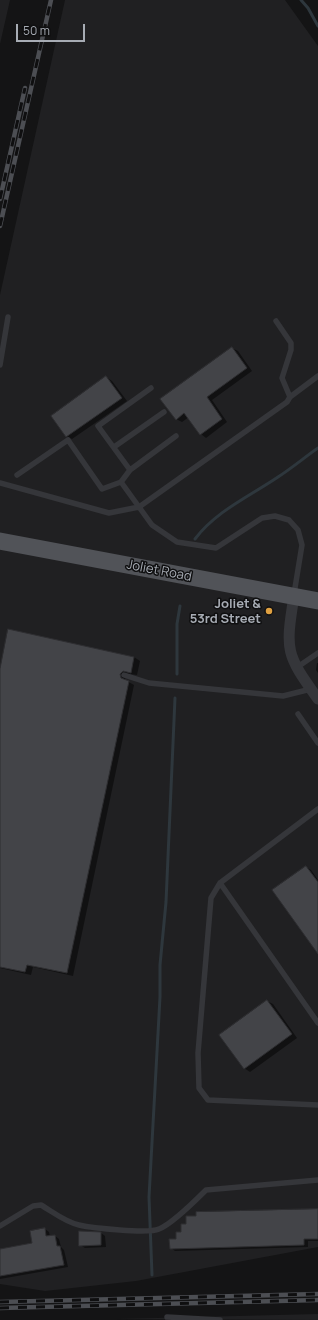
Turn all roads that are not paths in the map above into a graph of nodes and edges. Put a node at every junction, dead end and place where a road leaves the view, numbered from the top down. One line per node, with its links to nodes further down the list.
1 (8, 317): 3 (lane)
2 (276, 321): 6 (lane)
3 (0, 365)
4 (318, 376): 6 (lane)
5 (151, 388): 9 (lane)
6 (290, 397): 14 (lane)
7 (164, 412): 9 (lane)
8 (176, 436): 10 (lane)
9 (114, 448): 10 (lane)
10 (130, 470): 12 (lane)
11 (17, 475): 12 (lane)
12 (121, 482): 14 (lane)
13 (0, 483): 14 (lane)
14 (139, 507): 16 (lane)
15 (0, 541): 16 (main road, Joliet Road)
16 (294, 596): 17 (main road, Joliet Road); 19 (street)
17 (318, 601)
18 (318, 653): 19 (lane)
19 (296, 668): 21 (street)
20 (124, 675): 21 (lane)
21 (311, 689): 22 (street)
22 (318, 699)
23 (298, 714): 24 (lane)
24 (318, 743)
25 (318, 809): 26 (lane)
26 (220, 883): 27 (lane); 28 (lane)
27 (318, 1023)
28 (318, 1105)
29 (318, 1180): 30 (lane)
30 (0, 1226)
31 (167, 1317): 32 (lane)
32 (220, 1320)

